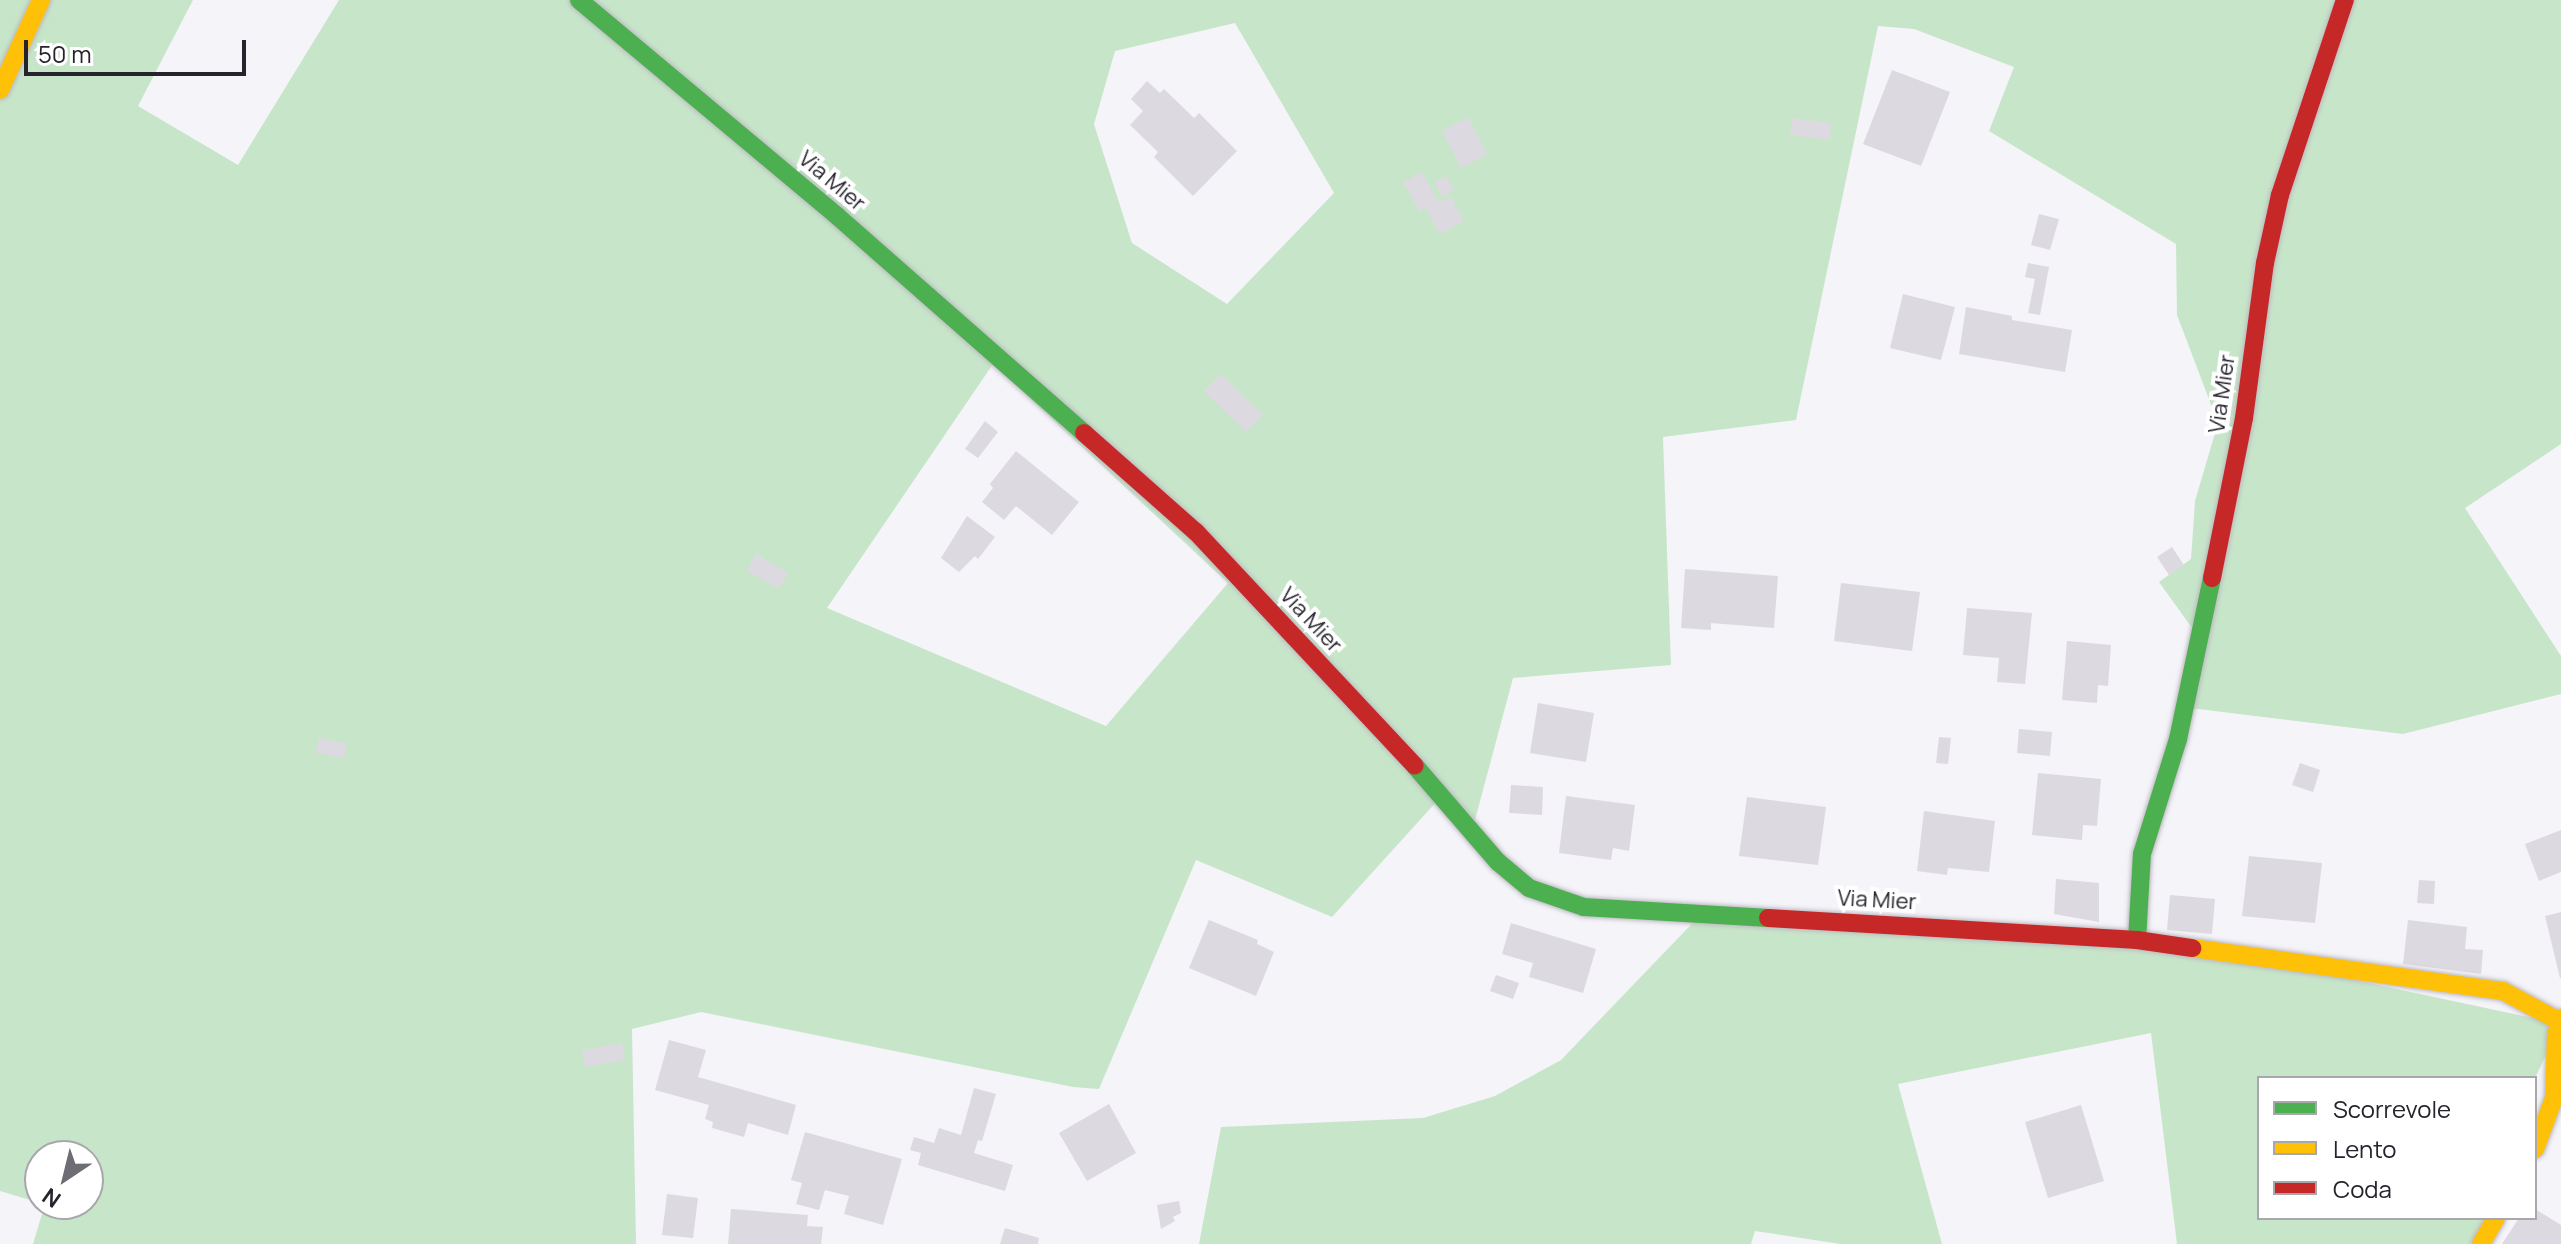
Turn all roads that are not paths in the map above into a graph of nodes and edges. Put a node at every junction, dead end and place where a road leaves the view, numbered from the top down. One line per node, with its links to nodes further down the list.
1 (41, 0): 4 (street)
2 (579, 0): 5 (street, Via Mier)
3 (2345, 0): 5 (street, Via Mier)
4 (0, 90)
5 (2137, 940): 6 (street, Via Mier)
6 (2560, 1020): 7 (street)
7 (2537, 1144)
8 (2495, 1220): 9 (street)
9 (2481, 1244)

